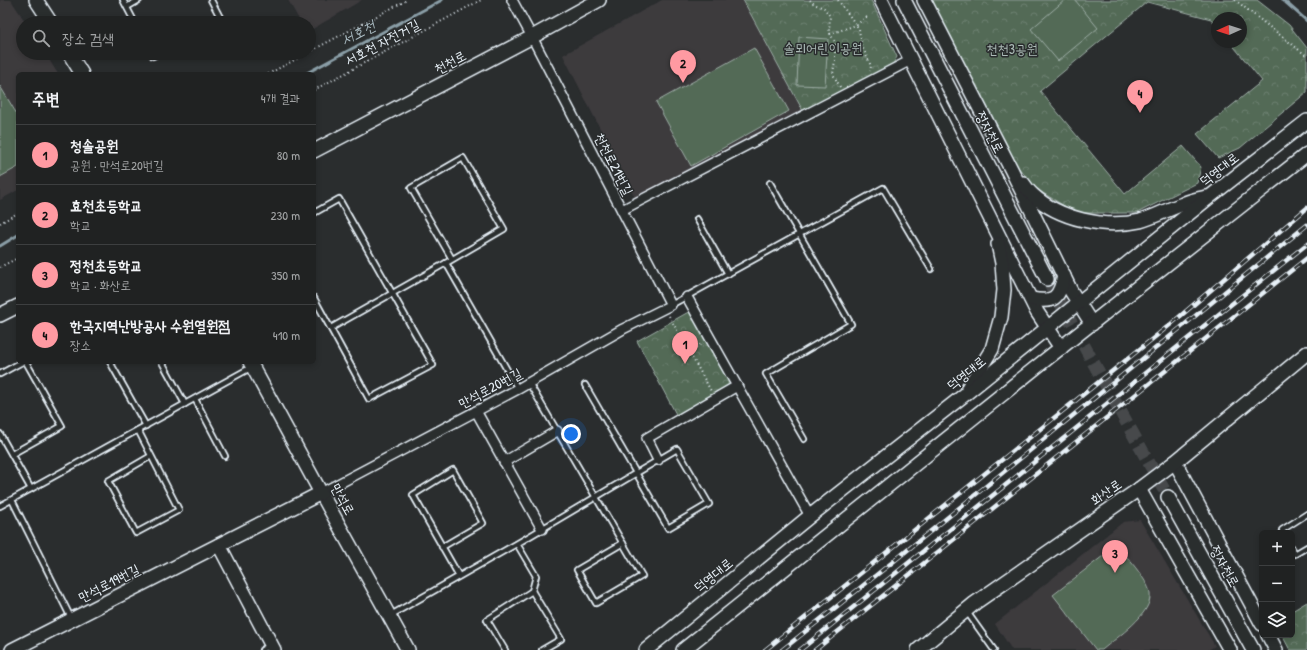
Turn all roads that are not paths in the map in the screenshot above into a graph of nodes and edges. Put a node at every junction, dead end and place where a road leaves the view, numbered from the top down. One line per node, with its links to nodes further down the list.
1 (36, 0): 11 (street)
2 (123, 0): 10 (lane)
3 (139, 0): 10 (lane)
4 (211, 0): 13 (lane)
5 (512, 0): 14 (street, 천천로21번길)
6 (599, 0): 14 (street, 천천로)
7 (881, 0): 16 (street)
8 (904, 0): 34 (street, 정자천로)
9 (924, 0): 21 (street)
10 (127, 7): 12 (lane)
11 (46, 16)
12 (132, 16)
13 (219, 16)
14 (532, 37): 19 (street, 천천로); 24 (street, 천천로21번길)
15 (73, 60): 17 (street)
16 (911, 60): 24 (street); 27 (street)
17 (81, 72)
18 (1307, 121): 23 (street, 덕영대로)
19 (316, 150)
20 (1307, 154): 43 (street)
21 (1011, 169): 23 (street); 33 (street)
22 (770, 183): 28 (lane)
23 (1212, 195): 39 (street, 덕영대로)
24 (622, 210): 41 (street, 천천로21번길)
25 (316, 212): 35 (lane)
26 (697, 219): 32 (lane)
27 (991, 219): 37 (street); 58 (street)
28 (799, 234): 31 (lane); 32 (lane); 66 (lane)
29 (452, 259): 29 (lane); 30 (lane)
30 (446, 264): 35 (lane); 57 (lane)
31 (931, 269)
32 (728, 274): 36 (lane)
33 (1064, 276): 37 (street); 39 (street)
34 (1047, 279)
35 (392, 293): 44 (lane); 44 (lane)
36 (687, 297): 41 (lane); 56 (street)
37 (1031, 299): 45 (street)
38 (316, 302): 44 (lane)
39 (1079, 303): 43 (street); 45 (street, 덕영대로)
40 (16, 307): 42 (street)
41 (668, 307): 54 (street, 만석로20번길)
42 (0, 315)
43 (1092, 324): 46 (street)
44 (330, 328)
45 (1047, 328): 46 (street); 58 (street, 덕영대로)
46 (1061, 348): 104 (street)
47 (1307, 353): 72 (street, 화산로)
48 (18, 364): 53 (lane)
49 (27, 364): 67 (lane)
50 (111, 364): 62 (lane)
51 (163, 364): 60 (lane)
52 (251, 364): 59 (lane); 76 (street, 만석로)
53 (0, 374)
54 (529, 383): 57 (street, 만석로20번길); 64 (lane)
55 (585, 385): 73 (lane)
56 (737, 386): 70 (street); 82 (street)
57 (518, 389): 61 (street, 만석로20번길)
58 (963, 396): 82 (street, 덕영대로)
59 (195, 399): 60 (lane); 69 (lane)
60 (185, 404): 62 (lane)
61 (476, 411): 71 (street); 76 (street, 만석로20번길)
62 (146, 426): 63 (lane)
63 (138, 430): 68 (lane); 75 (lane)
64 (557, 431): 71 (street); 77 (lane)
65 (0, 434): 67 (lane)
66 (804, 439)
67 (12, 454): 75 (lane)
68 (151, 456): 68 (lane)
69 (225, 456)
70 (658, 460): 73 (lane); 73 (lane)
71 (504, 462): 83 (street)
72 (1175, 462): 74 (street, 화산로); 95 (street)
73 (636, 473): 77 (lane)
74 (1139, 489): 93 (street, 화산로); 107 (street)
75 (31, 490): 79 (lane)
76 (321, 493): 87 (street, 만석로19번길); 94 (street, 만석로)
77 (596, 497): 83 (lane); 85 (lane)
78 (1168, 497): 108 (street, 정자천로)
79 (12, 500): 80 (lane); 96 (lane)
80 (0, 506)
81 (1307, 514): 84 (lane)
82 (810, 516): 103 (street, 덕영대로)
83 (542, 529): 86 (lane)
84 (1282, 530)
85 (623, 543): 85 (lane)
86 (517, 544): 91 (lane); 92 (lane)
87 (219, 545): 96 (street, 만석로19번길); 98 (street)
88 (442, 546): 88 (lane); 91 (lane)
89 (1307, 546): 90 (lane)
90 (1295, 554)
91 (459, 576): 94 (lane)
92 (532, 591): 101 (lane); 102 (lane)
93 (966, 611): 105 (street, 화산로); 106 (lane)
94 (390, 616): 100 (street, 만석로)
95 (1259, 618)
96 (72, 620): 99 (street, 만석로19번길)
97 (1270, 638): 109 (street)
98 (269, 648)
99 (14, 650)
100 (408, 650)
101 (505, 650)
102 (542, 650)
103 (646, 650)
104 (683, 650)
105 (918, 650)
106 (994, 650)
107 (1230, 650)
108 (1253, 650)
109 (1276, 650)

